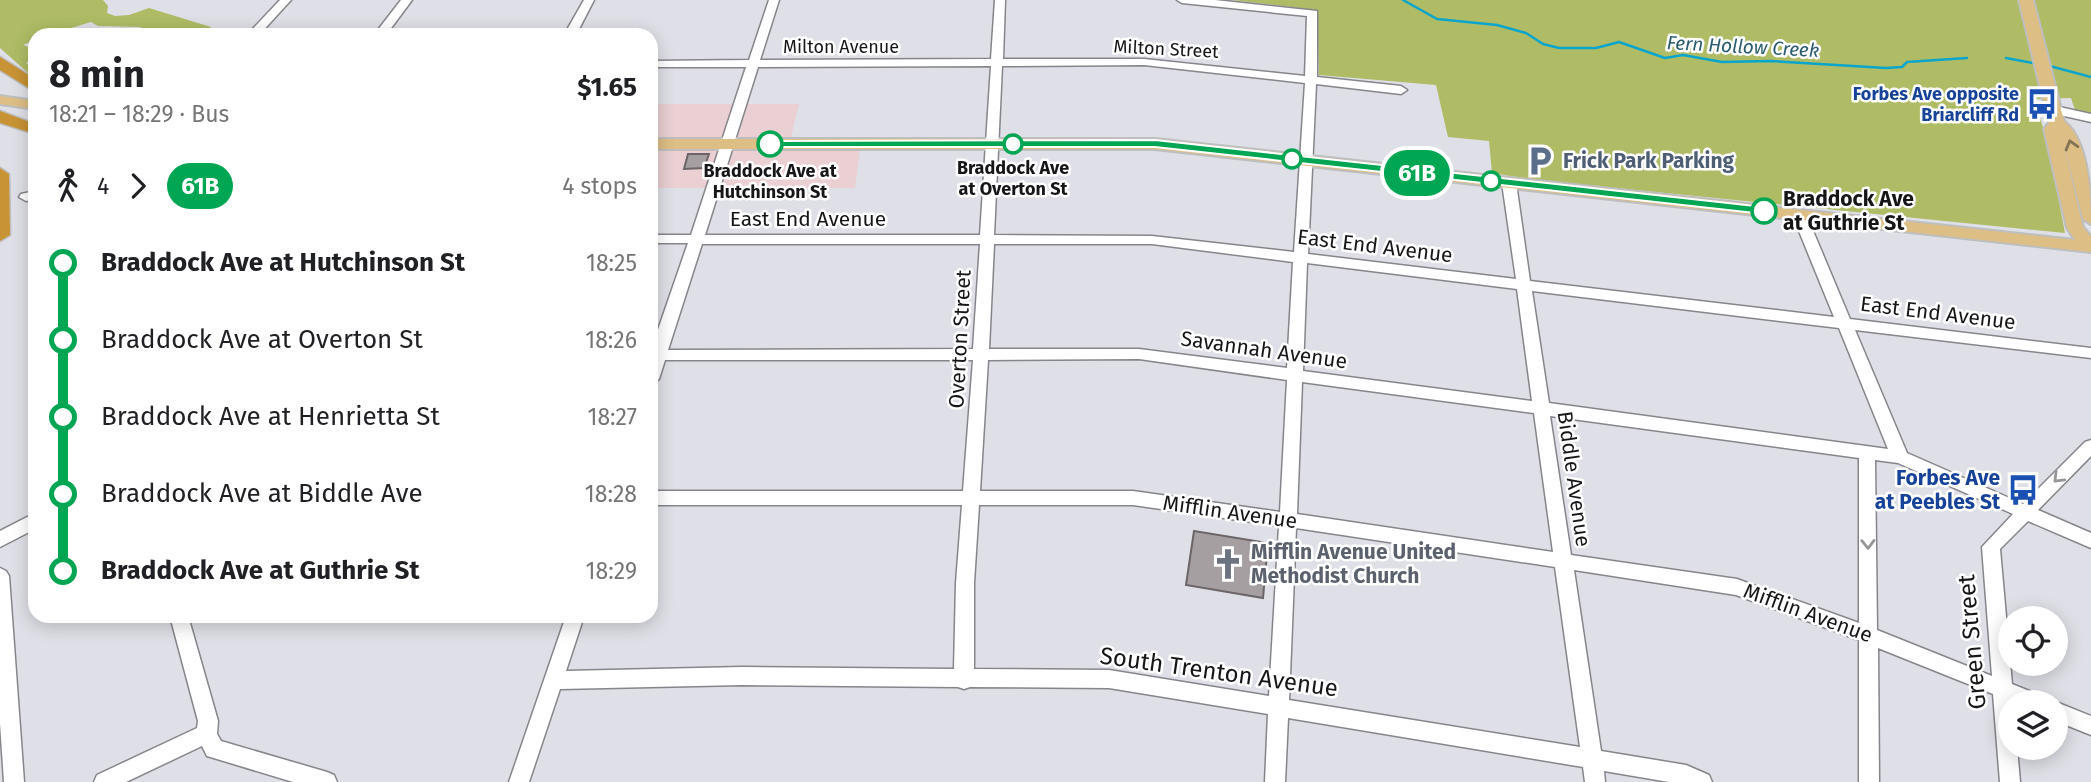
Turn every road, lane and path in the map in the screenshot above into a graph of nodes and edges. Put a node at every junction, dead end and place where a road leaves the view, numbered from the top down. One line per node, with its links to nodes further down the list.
1 (286, 0): 8 (street)
2 (407, 0): 9 (street)
3 (589, 0): 10 (street)
4 (774, 0): 13 (street)
5 (1000, 0): 15 (street, Overton Street)
6 (1182, 0): 16 (street)
7 (2027, 6): 21 (main road)
8 (260, 28)
9 (385, 28)
10 (574, 28)
11 (0, 62): 17 (highway)
12 (658, 64): 13 (street)
13 (753, 64): 14 (street, Milton Avenue); 26 (street)
14 (929, 64): 15 (street, Milton Street)
15 (996, 64): 16 (street, Milton Street); 27 (street, Overton Street)
16 (1311, 79): 18 (street, Milton Street); 28 (street)
17 (28, 82)
18 (1401, 90)
19 (0, 100): 20 (main road)
20 (28, 104)
21 (2055, 112): 23 (street); 32 (main road, one-way to 21); 37 (main road)
22 (0, 116): 24 (highway)
23 (2091, 118)
24 (28, 127)
25 (658, 144): 26 (main road)
26 (728, 144): 27 (main road); 34 (street)
27 (992, 144): 28 (main road); 36 (street, Overton Street)
28 (1308, 161): 30 (main road); 38 (street)
29 (0, 174): 33 (highway)
30 (1509, 183): 31 (main road); 39 (street, Biddle Avenue)
31 (1799, 214): 37 (main road); 40 (street)
32 (2091, 219)
33 (0, 235)
34 (697, 239): 35 (street, East End Avenue); 36 (street, East End Avenue); 41 (street)
35 (658, 240)
36 (986, 240): 38 (street, East End Avenue); 44 (street, Overton Street)
37 (2091, 247)
38 (1301, 259): 39 (street, East End Avenue); 45 (street)
39 (1522, 285): 40 (street, East End Avenue); 46 (street, Biddle Avenue)
40 (1842, 323): 42 (street, East End Avenue); 49 (street)
41 (658, 347)
42 (2091, 353)
43 (658, 355): 44 (street, Savannah Avenue)
44 (981, 355): 45 (street, Savannah Avenue); 50 (street, Overton Street)
45 (1295, 376): 46 (street, Savannah Avenue); 53 (street)
46 (1540, 408): 48 (street, Savannah Avenue); 57 (street, Biddle Avenue)
47 (2091, 446): 52 (street, Green Street, one-way to 52)
48 (1867, 451): 49 (street, Savannah Avenue); 61 (street, one-way to 61)
49 (1900, 457): 52 (street, Savannah Avenue)
50 (972, 496): 51 (street, Mifflin Avenue); 53 (street, Mifflin Avenue); 63 (street, Overton Street)
51 (658, 498)
52 (2026, 512): 56 (street, Savannah Avenue); 64 (street, Green Street)
53 (1289, 520): 57 (street, Mifflin Avenue); 66 (street)
54 (28, 524): 55 (street)
55 (0, 540)
56 (2091, 541)
57 (1563, 562): 61 (street, Mifflin Avenue); 70 (street, Biddle Avenue)
58 (0, 576): 71 (street)
59 (181, 623): 69 (street)
60 (573, 623): 62 (street)
61 (1868, 635): 64 (street, Mifflin Avenue); 78 (street)
62 (553, 680): 63 (street, South Trenton Avenue); 74 (street)
63 (964, 680): 66 (street, South Trenton Avenue)
64 (2002, 688): 65 (street, Mifflin Avenue); 79 (street, Green Street)
65 (2007, 690)
66 (1279, 706): 70 (street, South Trenton Avenue); 75 (street)
67 (2068, 716): 68 (street)
68 (2091, 726)
69 (207, 734): 72 (street); 73 (street)
70 (1591, 759): 76 (street, Biddle Avenue); 77 (street, South Trenton Avenue)
71 (14, 782)
72 (104, 782)
73 (327, 782)
74 (519, 782)
75 (1275, 782)
76 (1595, 782)
77 (1702, 782)
78 (1869, 782)
79 (2010, 782)

